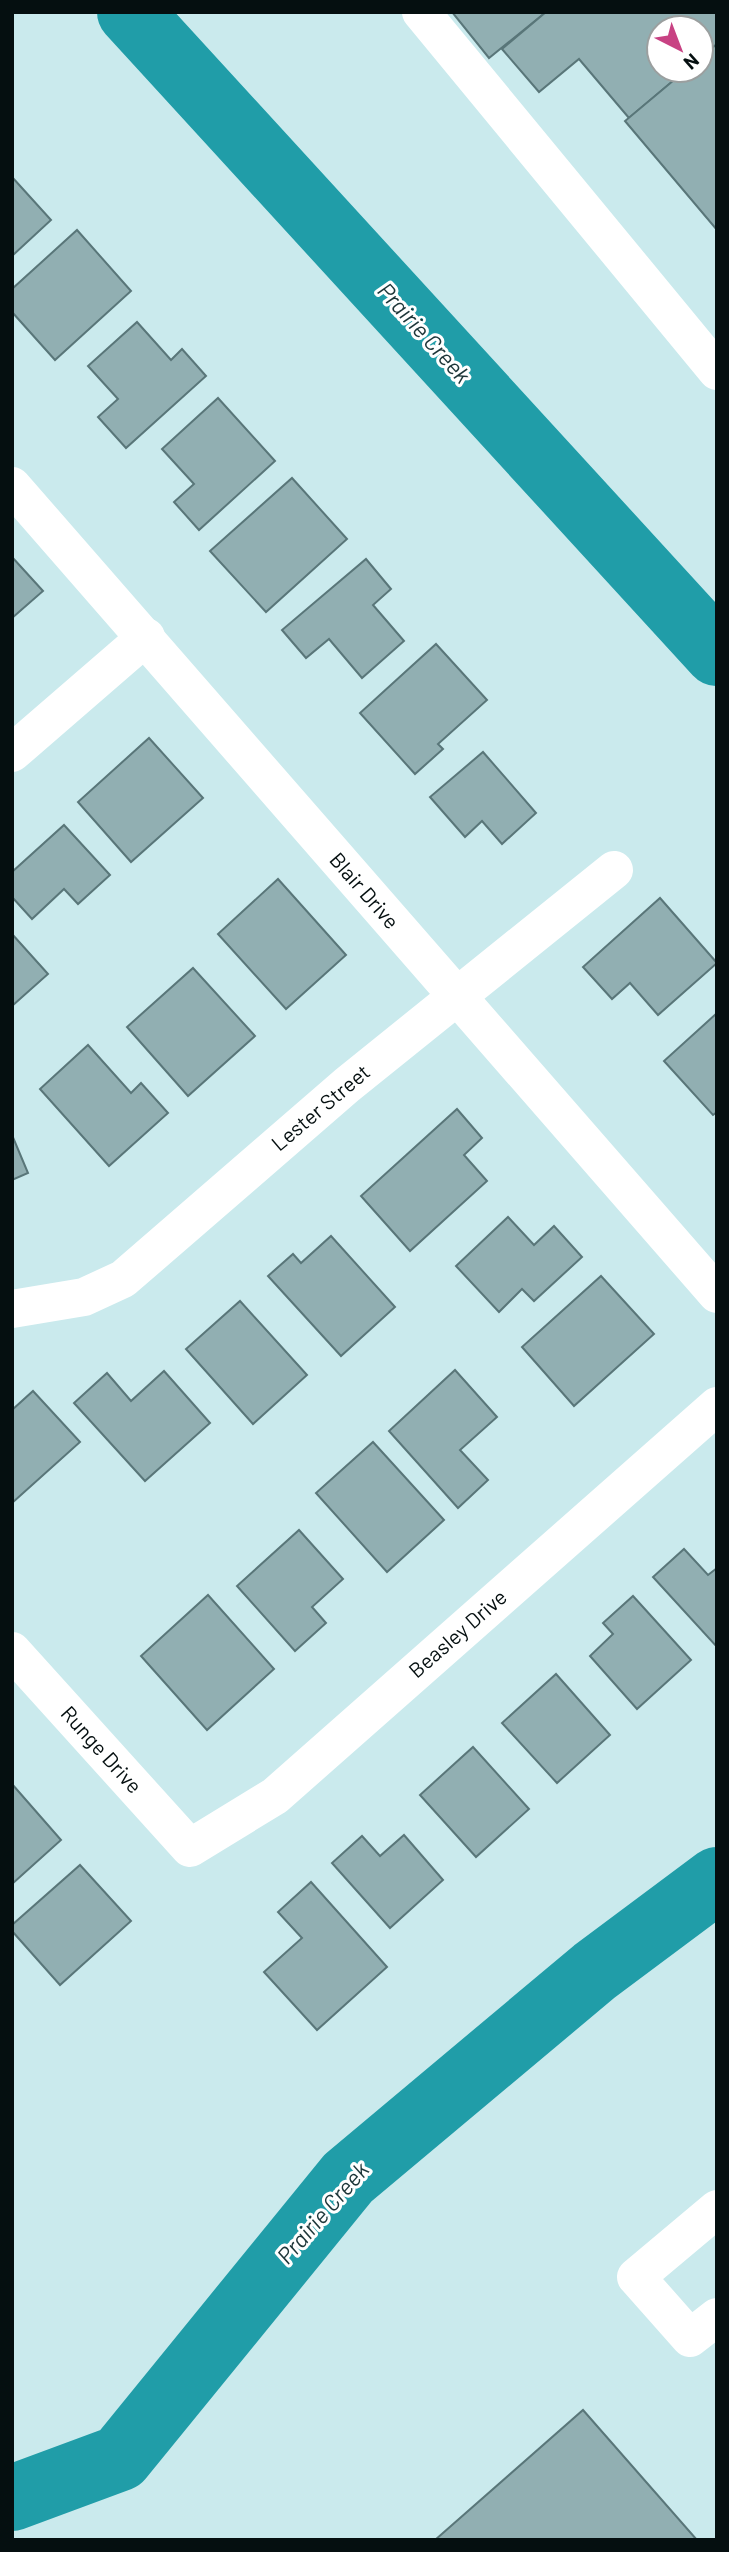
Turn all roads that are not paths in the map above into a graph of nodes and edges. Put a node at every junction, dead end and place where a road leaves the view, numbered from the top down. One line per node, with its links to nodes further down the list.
1 (421, 12): 2 (street)
2 (717, 371)
3 (12, 486): 4 (street, Blair Drive)
4 (146, 637): 5 (street); 7 (street, Blair Drive)
5 (12, 753)
6 (614, 870): 7 (street, Lester Street)
7 (455, 996): 8 (street, Blair Drive); 9 (street, Lester Street)
8 (717, 1294)
9 (12, 1309)
10 (717, 1406): 12 (street, Beasley Drive)
11 (12, 1651): 12 (street, Runge Drive)
12 (190, 1848)
13 (717, 2209): 14 (street)
14 (717, 2317)

